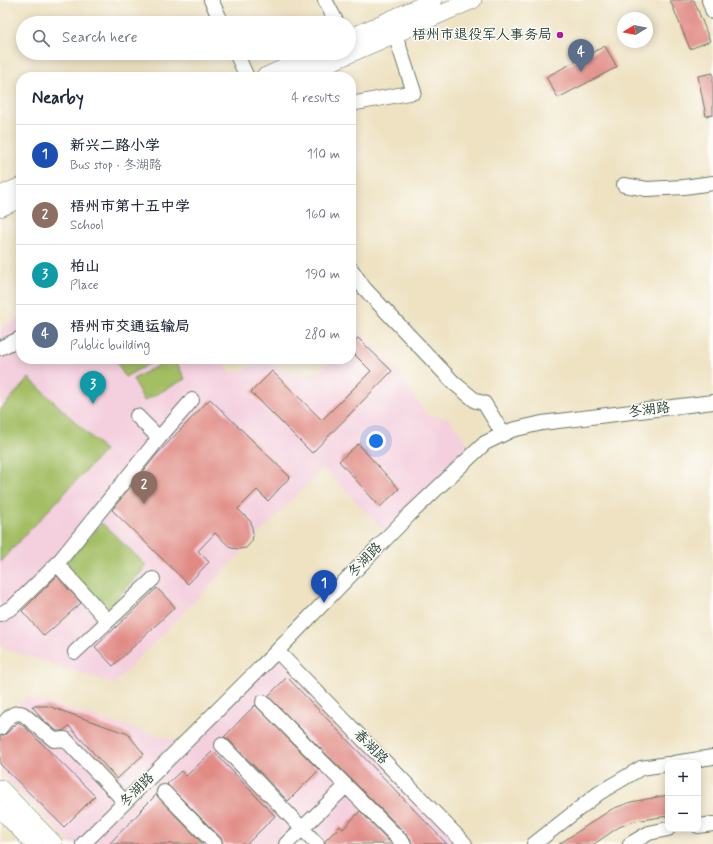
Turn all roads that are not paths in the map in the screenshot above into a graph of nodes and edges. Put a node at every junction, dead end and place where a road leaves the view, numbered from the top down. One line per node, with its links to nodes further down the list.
1 (211, 0): 7 (street)
2 (325, 0): 8 (street)
3 (434, 0): 10 (main road)
4 (473, 0): 9 (main road)
5 (709, 0): 6 (street)
6 (713, 12)
7 (219, 16)
8 (333, 16)
9 (395, 34): 11 (main road); 18 (street)
10 (356, 43)
11 (356, 45)
12 (239, 60): 15 (street)
13 (302, 60): 16 (main road)
14 (326, 60): 17 (main road)
15 (245, 72)
16 (275, 72)
17 (306, 72)
18 (356, 103)
19 (713, 183): 20 (street)
20 (624, 185)
21 (16, 188): 22 (main road)
22 (0, 195)
23 (16, 201): 24 (main road)
24 (0, 208)
25 (356, 276): 31 (street)
26 (16, 340): 27 (street)
27 (0, 348)
28 (192, 400): 32 (street)
29 (713, 402): 31 (street, 冬湖路)
30 (137, 416): 32 (street)
31 (503, 434): 37 (street, 冬湖路)
32 (159, 438): 33 (street)
33 (57, 564): 35 (street); 36 (street)
34 (153, 579): 36 (street)
35 (0, 614)
36 (108, 621): 38 (street)
37 (277, 651): 48 (street, 冬湖路); 61 (street, 春湖路)
38 (75, 652)
39 (263, 702): 45 (street)
40 (0, 728): 48 (street)
41 (222, 745): 52 (street)
42 (713, 757): 43 (street)
43 (694, 760)
44 (665, 764): 62 (street)
45 (346, 786): 52 (street); 60 (street)
46 (0, 788): 55 (main road)
47 (164, 792): 57 (street)
48 (125, 802): 56 (street, 冬湖路)
49 (0, 809): 54 (main road)
50 (713, 824): 51 (street)
51 (701, 826)
52 (302, 828): 58 (street); 59 (street)
53 (665, 830): 63 (street)
54 (34, 844)
55 (54, 844)
56 (83, 844)
57 (216, 844)
58 (286, 844)
59 (317, 844)
60 (404, 844)
61 (465, 844)
62 (534, 844)
63 (630, 844)

